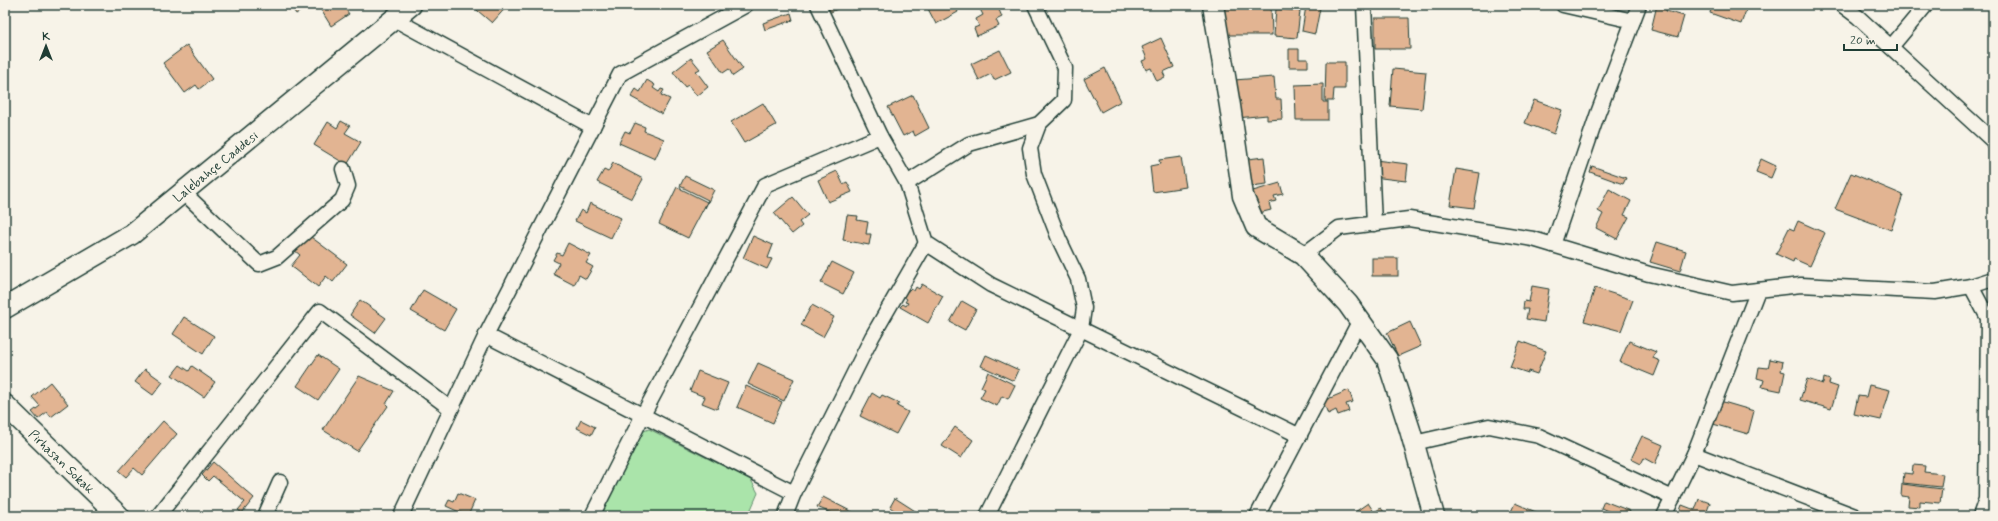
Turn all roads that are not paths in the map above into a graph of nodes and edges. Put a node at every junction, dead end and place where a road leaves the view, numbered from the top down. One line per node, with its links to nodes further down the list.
1 (411, 5): 11 (street, Lalebahçe Caddesi)
2 (746, 5): 15 (street)
3 (818, 5): 16 (street)
4 (1035, 5): 14 (street)
5 (1213, 5): 24 (street)
6 (1364, 5): 21 (street)
7 (1563, 5): 12 (street)
8 (1639, 5): 12 (street)
9 (1842, 5): 13 (street)
10 (1926, 5): 13 (street)
11 (394, 19): 15 (street); 20 (street, Lalebahçe Caddesi)
12 (1633, 21): 23 (street)
13 (1891, 47): 17 (street)
14 (1039, 124): 19 (street); 31 (street)
15 (593, 127): 32 (street)
16 (880, 136): 19 (street); 35 (street)
17 (1993, 141)
18 (343, 169): 20 (street)
19 (907, 183): 22 (street)
20 (183, 192): 28 (street, Lalebahçe Caddesi)
21 (1374, 224): 23 (street); 24 (street)
22 (926, 242): 31 (street); 40 (street)
23 (1553, 245): 27 (street)
24 (1303, 255): 30 (street)
25 (1993, 279): 26 (street)
26 (1972, 286): 27 (street); 29 (street)
27 (1758, 290): 38 (street)
28 (5, 308)
29 (1990, 319): 53 (street)
30 (1360, 320): 36 (street); 37 (street)
31 (1081, 329): 36 (street); 48 (street)
32 (486, 335): 34 (street); 35 (street)
33 (5, 405): 42 (street, Pirhasan Sokak)
34 (451, 408): 43 (street); 45 (street)
35 (643, 415): 40 (street); 46 (street)
36 (1300, 436): 49 (street)
37 (1414, 443): 41 (street); 50 (street)
38 (1694, 454): 41 (street); 52 (street)
39 (280, 482): 44 (street)
40 (794, 493): 47 (street)
41 (1673, 498): 51 (street)
42 (119, 516)
43 (158, 516)
44 (265, 516)
45 (400, 516)
46 (592, 516)
47 (785, 516)
48 (988, 516)
49 (1257, 516)
50 (1434, 516)
51 (1664, 516)
52 (1855, 516)
53 (1980, 516)

